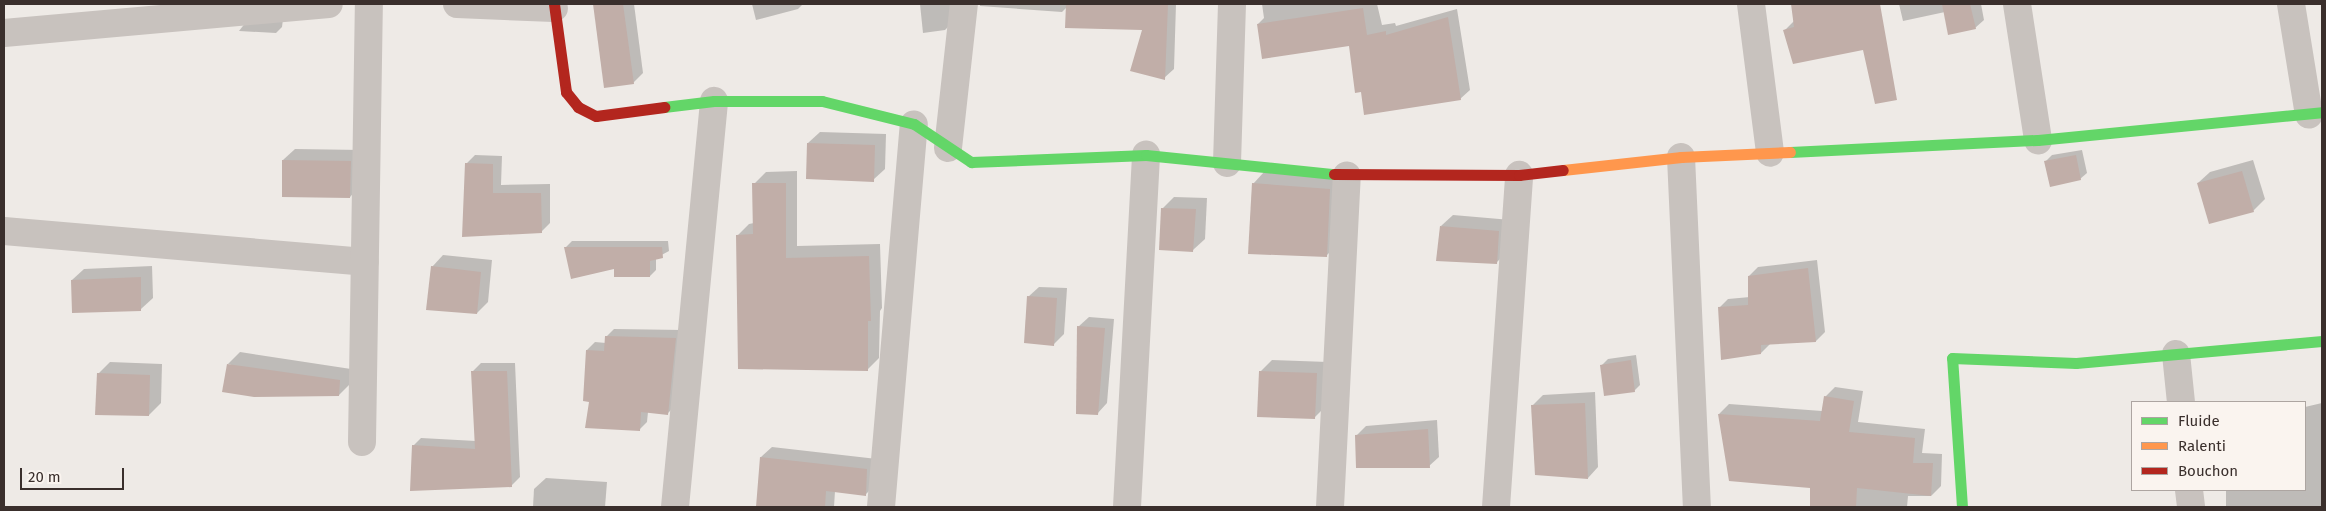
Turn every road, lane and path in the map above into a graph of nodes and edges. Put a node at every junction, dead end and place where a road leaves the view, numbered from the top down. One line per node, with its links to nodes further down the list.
1 (329, 4): 10 (street)
2 (369, 4): 23 (street)
3 (457, 4): 9 (street)
4 (964, 4): 15 (street)
5 (1232, 4): 19 (street)
6 (1751, 4): 16 (street)
7 (2017, 4): 14 (street)
8 (2291, 4): 12 (street)
9 (554, 6): 11 (street)
10 (4, 33)
11 (714, 101): 13 (street); 29 (street)
12 (2316, 113): 14 (street)
13 (914, 124): 15 (street); 30 (street)
14 (2038, 140): 16 (street)
15 (948, 148): 17 (street)
16 (1770, 153): 18 (street)
17 (1146, 155): 19 (street); 31 (street)
18 (1681, 157): 21 (street); 34 (street)
19 (1227, 163): 20 (street)
20 (1347, 175): 21 (street); 32 (street)
21 (1519, 175): 33 (street)
22 (4, 231): 23 (street)
23 (365, 262): 27 (street)
24 (2322, 341): 25 (street)
25 (2176, 354): 26 (street); 35 (street)
26 (2181, 401)
27 (362, 442)
28 (2189, 491): 36 (street)
29 (675, 507)
30 (881, 507)
31 (1127, 507)
32 (1330, 507)
33 (1496, 507)
34 (1697, 507)
35 (1962, 507)
36 (2190, 507)

